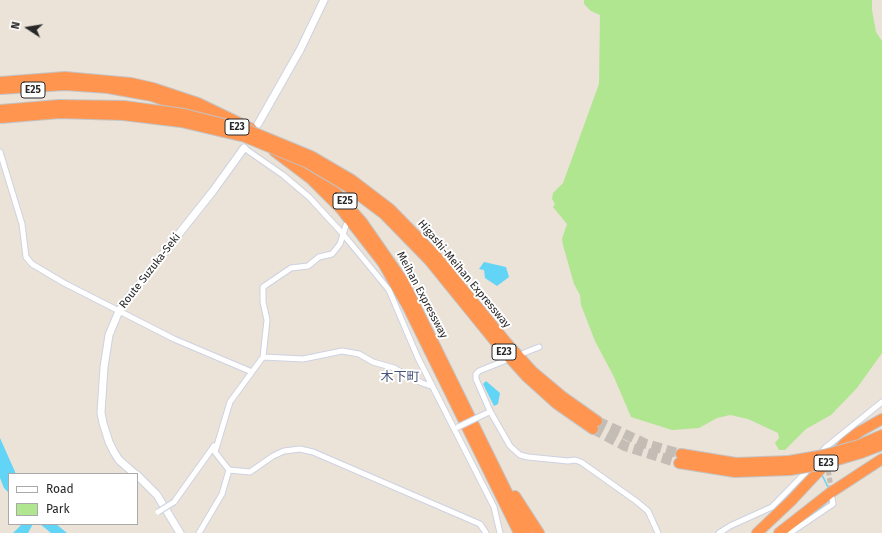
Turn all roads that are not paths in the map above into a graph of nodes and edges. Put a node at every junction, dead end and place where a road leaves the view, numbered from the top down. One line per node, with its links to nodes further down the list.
1 (324, 0): 9 (main road)
2 (0, 75): 3 (highway, E25)
3 (65, 81): 4 (highway, Meihan Expressway / E25); 5 (highway, Meihan Expressway / E25); 6 (highway, E25); 30 (highway, Meihan Expressway / E25); 45 (highway, Meihan Expressway / E25)
4 (0, 82)
5 (0, 89)
6 (0, 96)
7 (0, 110): 14 (highway, Higashi-Meihan Expressway / E23, bridge)
8 (0, 118): 14 (highway, Higashi-Meihan Expressway / E23, bridge)
9 (258, 124)
10 (244, 148): 13 (street); 15 (main road, Route Suzuka-Seki)
11 (0, 152): 15 (street)
12 (346, 225): 13 (street)
13 (343, 234): 18 (street); 21 (street)
14 (432, 257): 25 (highway, Higashi-Meihan Expressway / E23)
15 (120, 311): 20 (street); 35 (main road, Route Suzuka-Seki)
16 (539, 347): 17 (street)
17 (524, 353)
18 (263, 357): 20 (street); 21 (street)
19 (504, 361): 23 (street)
20 (252, 372): 28 (street)
21 (432, 386): 26 (street)
22 (882, 402): 49 (street)
23 (488, 412): 26 (street, bridge); 48 (street)
24 (882, 419): 38 (highway)
25 (595, 425)
26 (456, 428): 44 (street)
27 (882, 435): 31 (highway, E23)
28 (216, 445): 34 (street); 40 (street, bridge)
29 (882, 445): 31 (highway, E23)
30 (486, 448): 46 (highway, Meihan Expressway / E25); 47 (highway)
31 (860, 449): 32 (highway, E23, bridge)
32 (680, 459)
33 (882, 459): 39 (highway)
34 (229, 470): 42 (street); 43 (street)
35 (134, 473)
36 (138, 477): 41 (main road, Route Suzuka-Seki)
37 (832, 498): 54 (street)
38 (791, 501): 50 (highway); 51 (highway)
39 (817, 502): 52 (highway); 53 (highway)
40 (158, 512)
41 (180, 533)
42 (199, 533)
43 (486, 533)
44 (500, 533)
45 (519, 533)
46 (527, 533)
47 (539, 533)
48 (658, 533)
49 (719, 533)
50 (751, 533)
51 (756, 533)
52 (772, 533)
53 (778, 533)
54 (790, 533)

